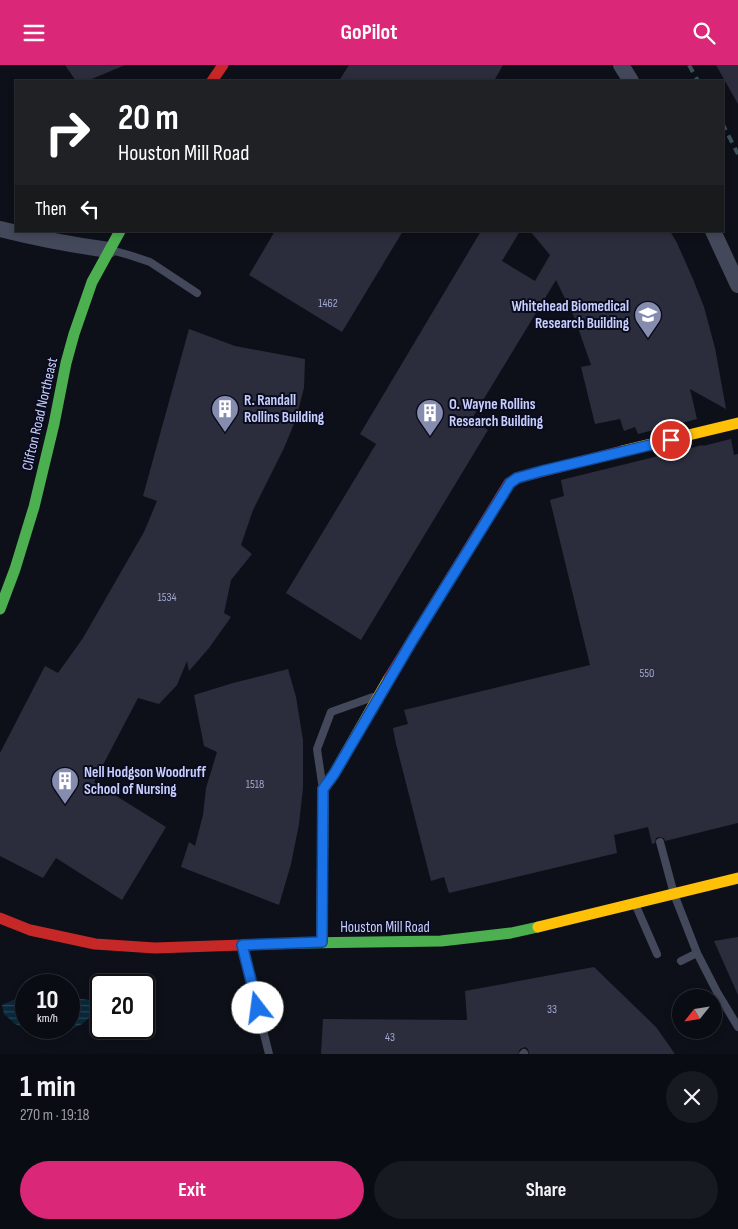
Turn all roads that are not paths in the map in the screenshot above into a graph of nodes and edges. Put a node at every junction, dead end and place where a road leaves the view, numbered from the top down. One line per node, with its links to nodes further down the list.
1 (222, 65): 3 (street)
2 (622, 65): 4 (street)
3 (213, 80)
4 (630, 80)
5 (0, 229): 8 (street)
6 (119, 232): 8 (street, Clifton Road Northeast)
7 (713, 232): 9 (street)
8 (109, 250): 10 (lane); 12 (street, Clifton Road Northeast)
9 (738, 285)
10 (197, 293)
11 (738, 423): 13 (street)
12 (0, 609)
13 (380, 695): 14 (street); 14 (lane)
14 (323, 789): 20 (street)
15 (660, 842): 17 (lane)
16 (738, 878): 17 (street, Houston Mill Road)
17 (674, 894): 18 (street, Houston Mill Road); 22 (lane)
18 (636, 904): 20 (street, Houston Mill Road); 23 (lane)
19 (0, 918): 21 (street, Houston Mill Road)
20 (322, 942): 21 (street, Houston Mill Road)
21 (242, 945): 26 (lane)
22 (697, 953): 24 (lane); 25 (lane)
23 (657, 954)
24 (681, 961)
25 (738, 1027)
26 (269, 1054)

